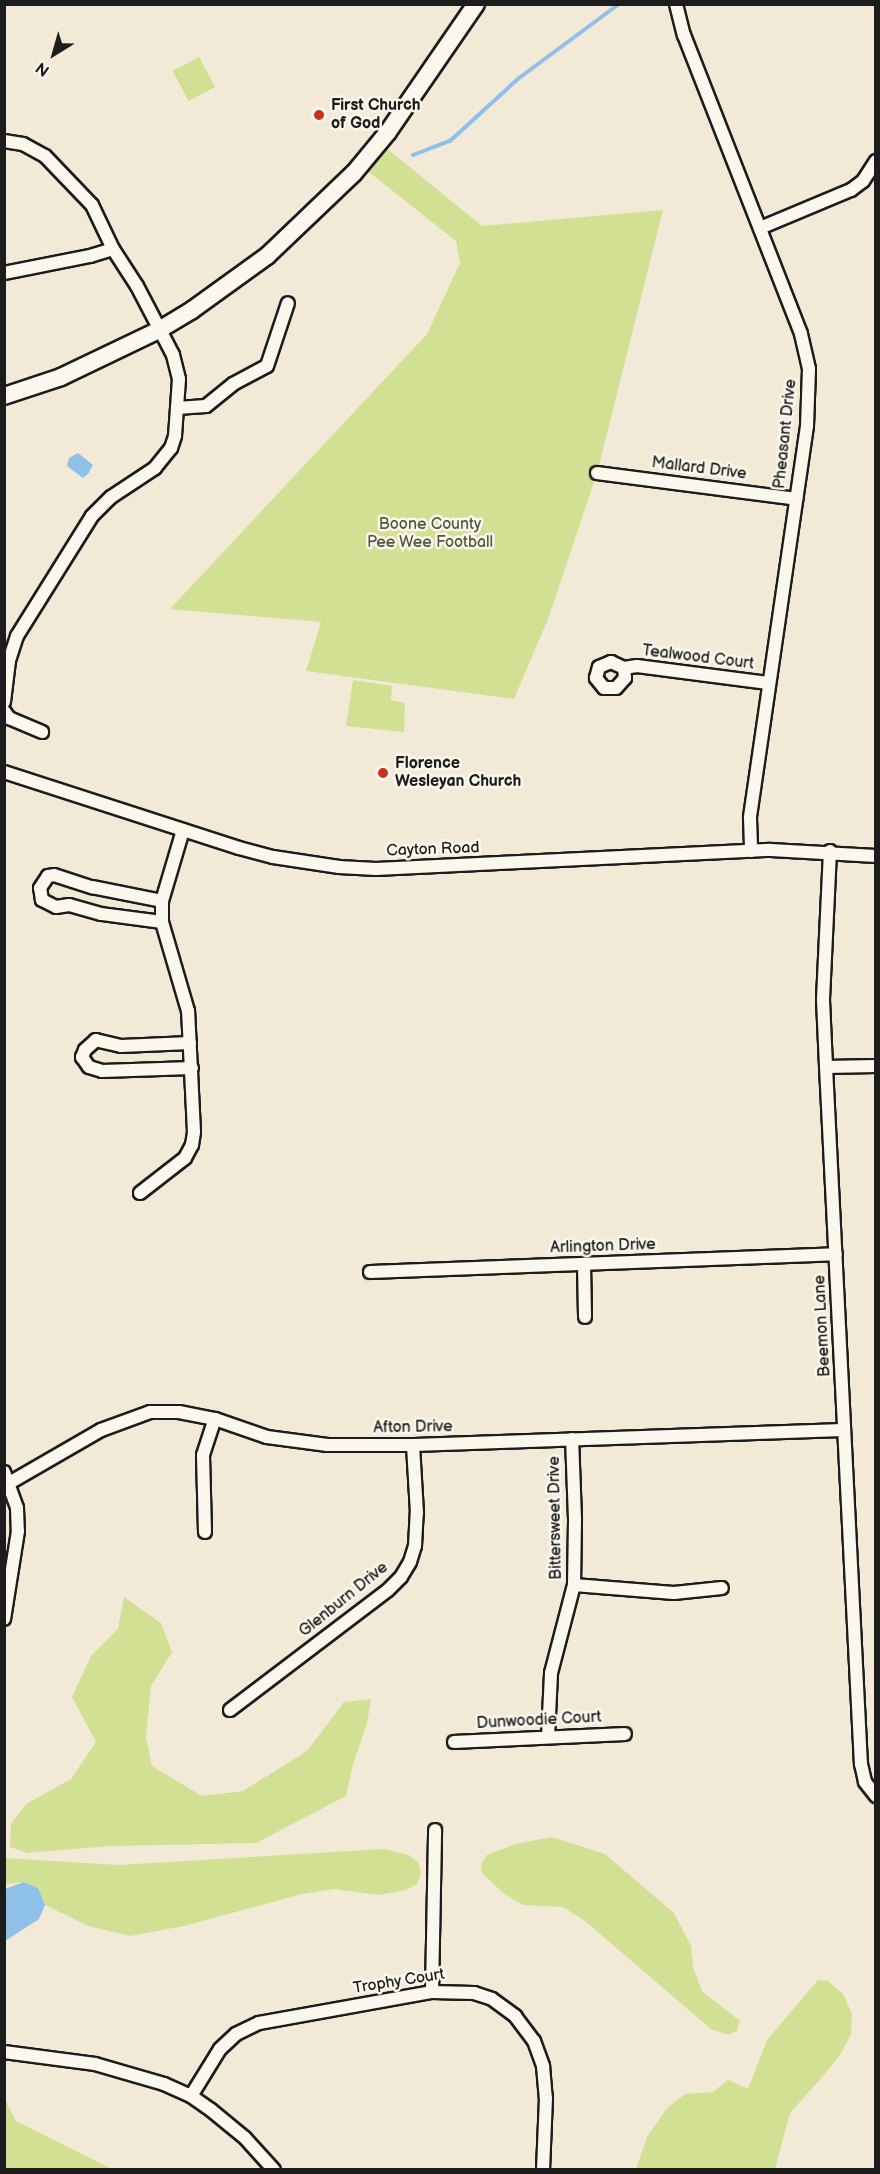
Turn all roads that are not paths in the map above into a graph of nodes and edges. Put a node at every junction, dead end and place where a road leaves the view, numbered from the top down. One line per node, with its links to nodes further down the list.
1 (477, 4): 9 (main road)
2 (676, 4): 5 (street, Pheasant Drive)
3 (4, 141): 6 (street)
4 (876, 161): 5 (street)
5 (759, 228): 13 (street, Pheasant Drive)
6 (113, 249): 7 (street); 9 (street)
7 (4, 273)
8 (288, 303): 11 (street)
9 (159, 330): 10 (main road); 11 (street)
10 (4, 396)
11 (177, 408): 16 (street)
12 (597, 472): 13 (street, Mallard Drive)
13 (796, 498): 15 (street, Pheasant Drive)
14 (624, 668): 15 (street, Tealwood Court)
15 (768, 683): 21 (street, Pheasant Drive)
16 (4, 702)
17 (4, 711): 18 (street)
18 (42, 732)
19 (4, 772): 20 (street, Cayton Road)
20 (183, 830): 21 (street, Cayton Road); 24 (street)
21 (752, 851): 22 (street, Cayton Road)
22 (830, 851): 23 (street, Cayton Road); 28 (street, Beemon Lane)
23 (876, 856)
24 (162, 901): 25 (street); 25 (street)
25 (162, 922): 26 (street)
26 (190, 1043): 29 (street); 29 (street)
27 (876, 1066): 28 (street)
28 (826, 1067): 31 (street, Beemon Lane)
29 (192, 1068): 30 (street)
30 (140, 1193)
31 (836, 1254): 32 (street, Arlington Drive); 36 (street, Beemon Lane)
32 (584, 1264): 33 (street, Arlington Drive); 34 (street)
33 (370, 1272)
34 (585, 1317)
35 (215, 1419): 38 (street, Afton Drive); 40 (street, Afton Drive); 41 (street)
36 (844, 1430): 37 (street, Afton Drive); 49 (street, Beemon Lane)
37 (572, 1439): 38 (street, Afton Drive); 42 (street, Bittersweet Drive)
38 (413, 1445): 45 (street, Glenburn Drive)
39 (4, 1472): 40 (street)
40 (7, 1485): 44 (street)
41 (205, 1532)
42 (574, 1585): 43 (street); 47 (street, Bittersweet Drive)
43 (722, 1588)
44 (4, 1619)
45 (230, 1710)
46 (625, 1734): 47 (street, Dunwoodie Court)
47 (548, 1737): 48 (street, Dunwoodie Court)
48 (454, 1742)
49 (876, 1796)
50 (435, 1830): 51 (street)
51 (432, 1992): 53 (street, Trophy Court); 55 (street, Trophy Court)
52 (4, 2052): 53 (street)
53 (191, 2096): 54 (street)
54 (274, 2169)
55 (543, 2169)

